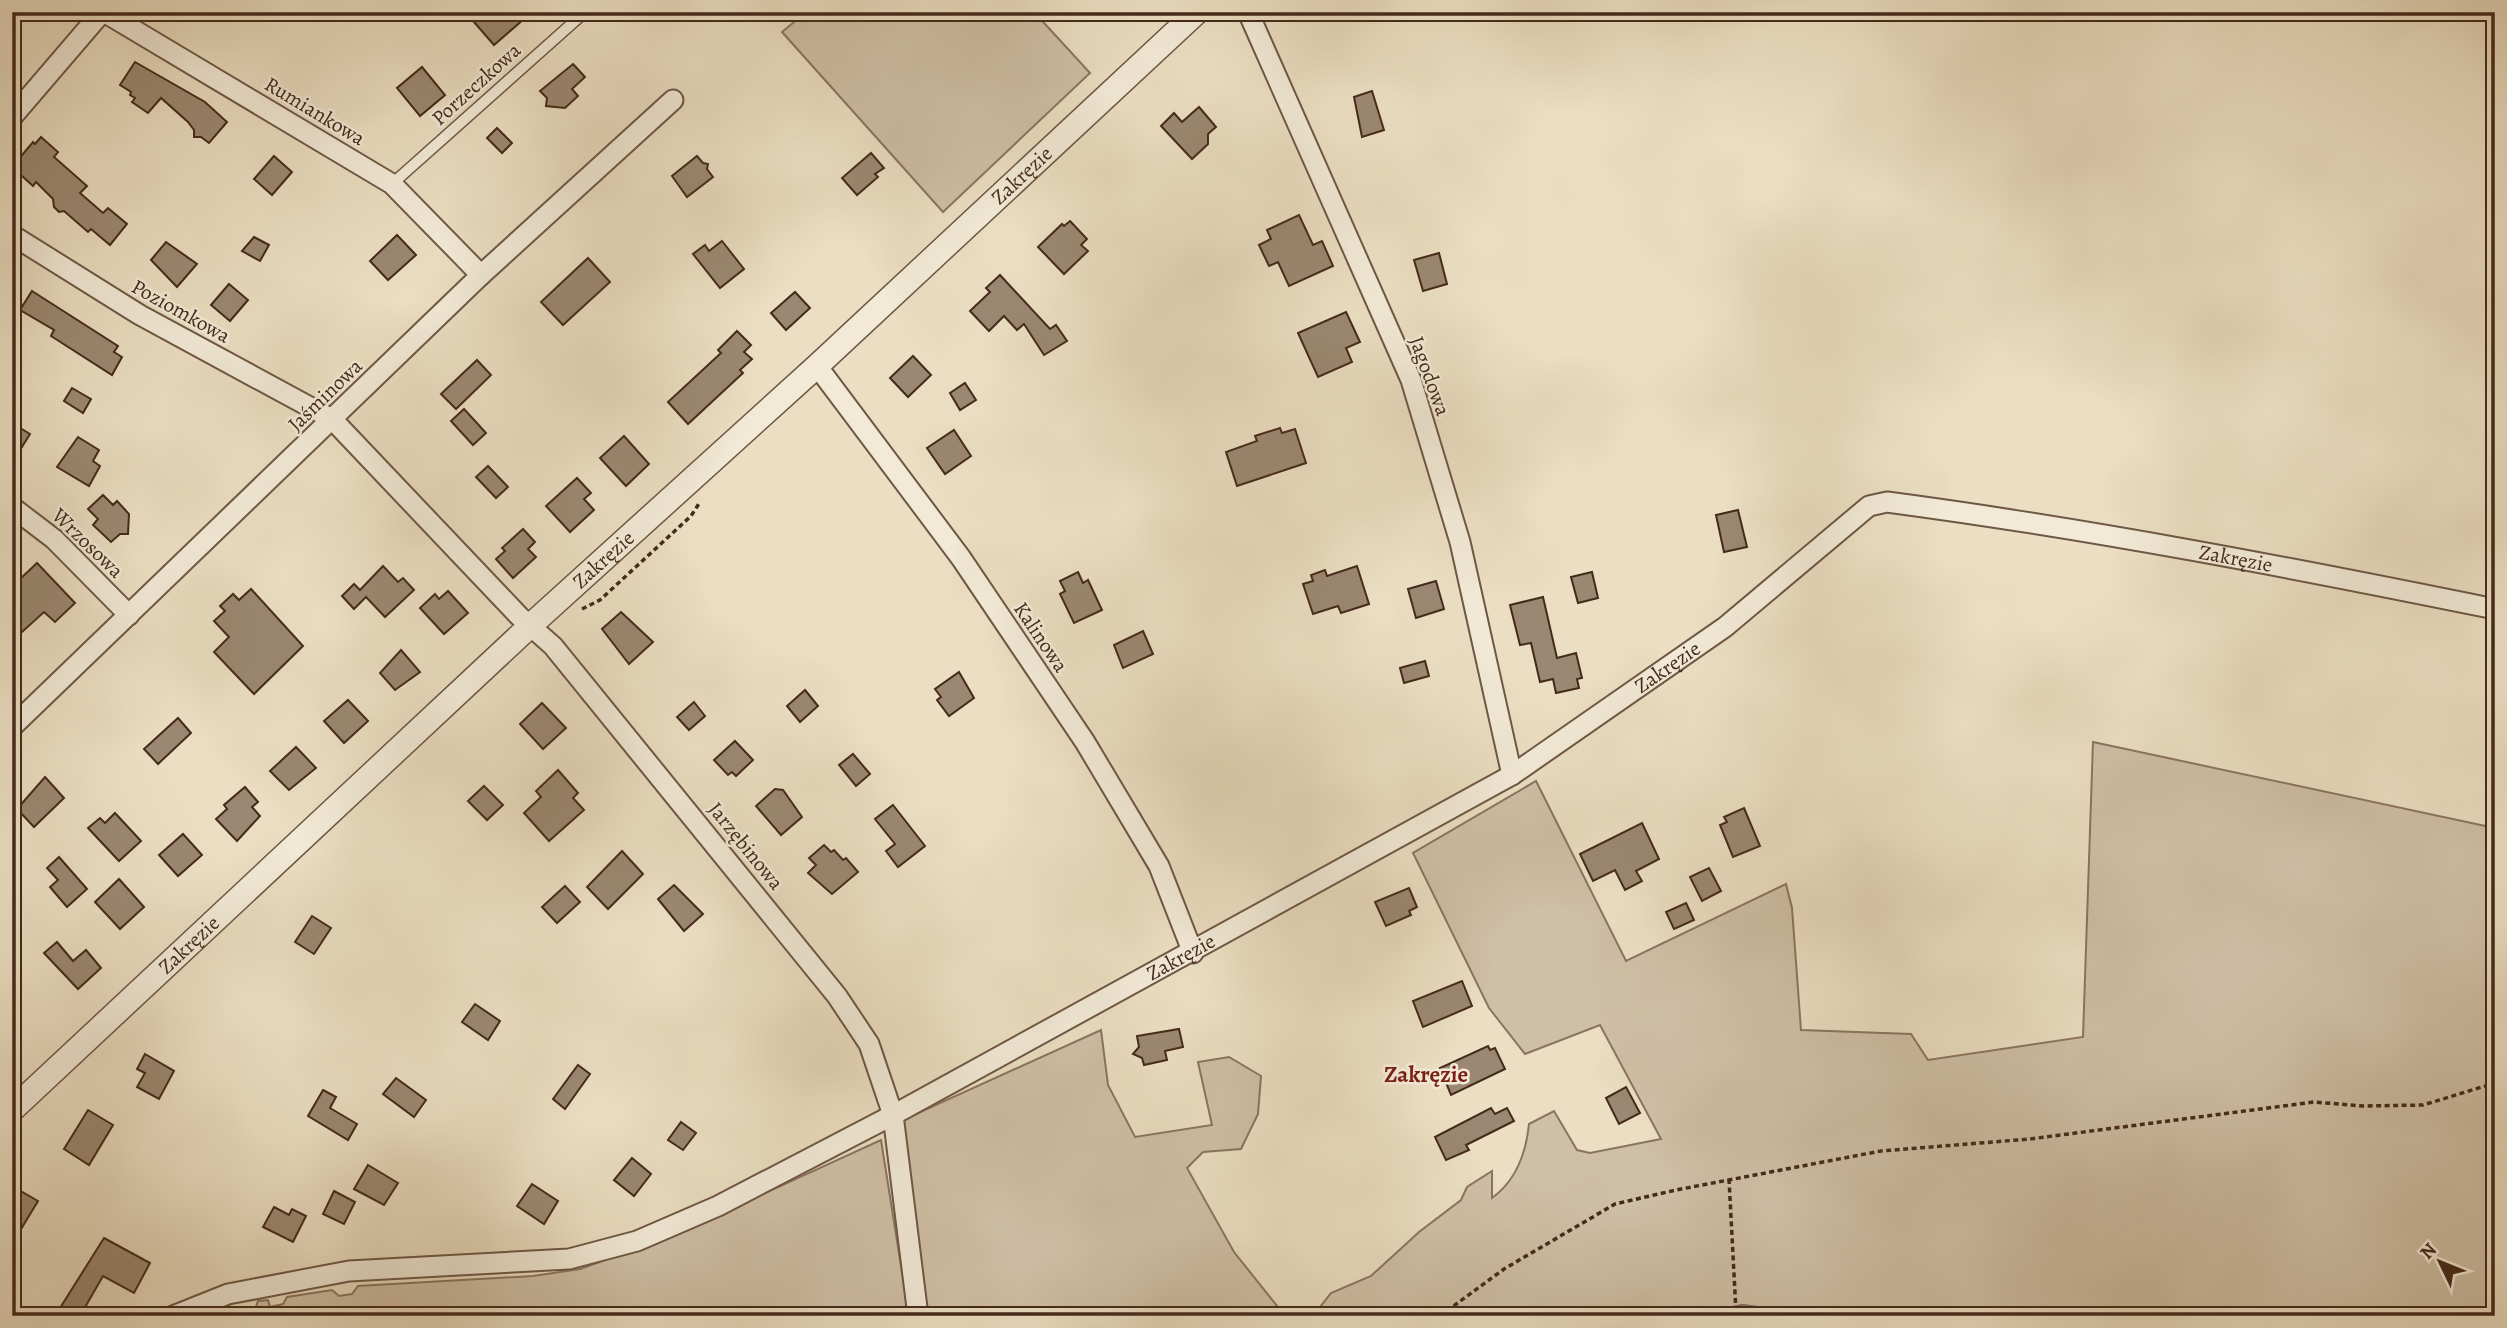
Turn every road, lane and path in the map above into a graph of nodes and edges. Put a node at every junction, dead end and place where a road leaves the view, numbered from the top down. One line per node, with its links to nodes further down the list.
1 (103, 12): 6 (street); 7 (street, Rumiankowa)
2 (585, 12): 7 (lane, Porzeczkowa)
3 (1198, 12): 10 (street, Zakręzie)
4 (1248, 12): 19 (street, Jagodowa)
5 (673, 100): 9 (street, Jaśminowa)
6 (12, 117)
7 (392, 184): 9 (street, Rumiankowa)
8 (12, 235): 11 (street, Poziomkowa)
9 (481, 275): 11 (street, Jaśminowa)
10 (817, 366): 17 (street, Zakręzie); 20 (street, Kalinowa)
11 (332, 419): 15 (street, Jaśminowa); 17 (street, Poziomkowa)
12 (704, 495): 16 (path)
13 (12, 507): 15 (street, Wrzosowa)
14 (2495, 609): 19 (street, Zakręzie)
15 (129, 615): 18 (street, Jaśminowa)
16 (571, 615)
17 (531, 625): 22 (street, Zakręzie); 23 (street, Jarzębinowa)
18 (12, 727)
19 (1512, 775): 20 (street, Zakręzie)
20 (1193, 953): 23 (street, Zakręzie)
21 (2495, 1083): 24 (path)
22 (12, 1110)
23 (893, 1115): 26 (street, Zakręzie); 27 (street)
24 (1729, 1179): 25 (path); 28 (path)
25 (1736, 1312)
26 (173, 1316)
27 (918, 1316)
28 (1440, 1316)

